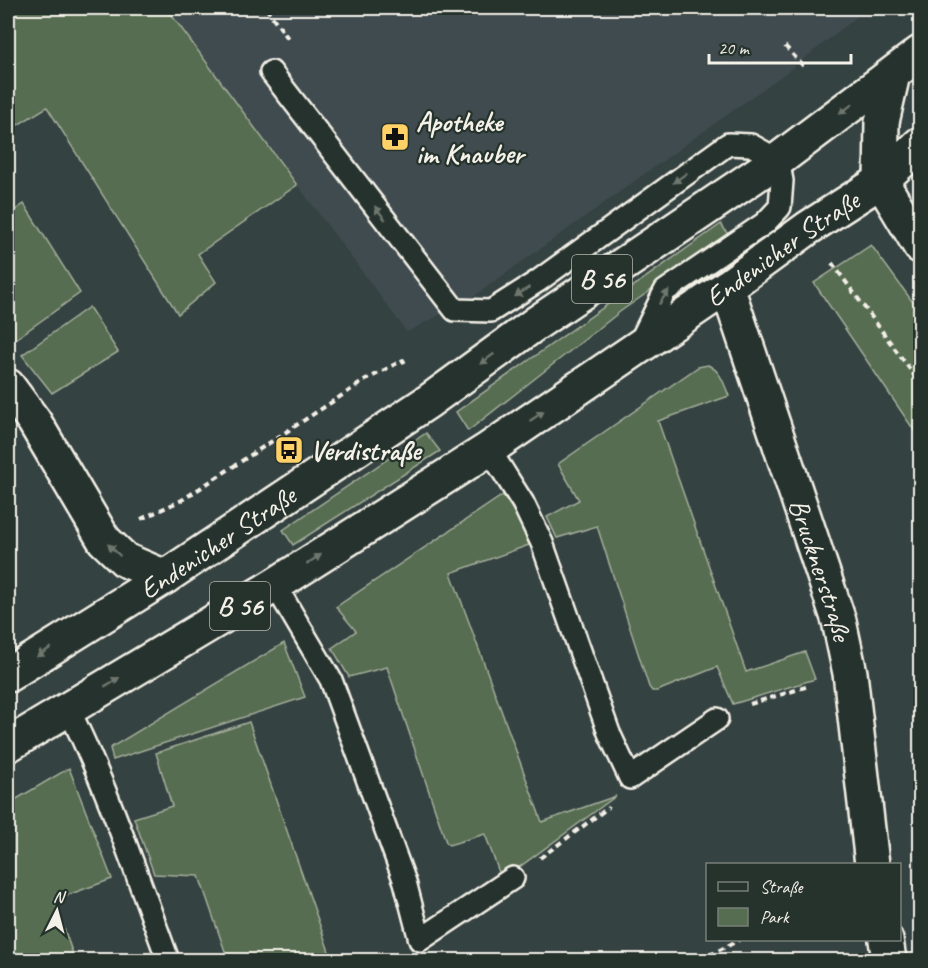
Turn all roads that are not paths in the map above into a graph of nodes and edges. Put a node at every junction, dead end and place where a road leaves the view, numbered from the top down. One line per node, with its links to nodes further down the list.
1 (921, 52): 3 (main road, Endenicher Straße / B 56)
2 (271, 72): 5 (lane, one-way to 2)
3 (893, 74): 5 (main road, Endenicher Straße / B 56, one-way to 5); 6 (main road)
4 (918, 148): 6 (main road, Endenicher Straße / B 56)
5 (778, 160): 9 (lane, Endenicher Straße, one-way to 5); 12 (main road, Endenicher Straße / B 56, one-way to 12)
6 (881, 181): 7 (main road); 8 (main road, Endenicher Straße / B 56)
7 (921, 246)
8 (727, 287): 9 (main road, Endenicher Straße / B 56); 18 (main road, Brucknerstraße)
9 (637, 348): 11 (main road, Endenicher Straße / B 56, one-way to 9)
10 (8, 386): 12 (main road, one-way to 10)
11 (489, 449): 13 (main road, Endenicher Straße / B 56, one-way to 11); 16 (lane)
12 (165, 576): 14 (main road, Endenicher Straße / B 56, one-way to 14)
13 (275, 585): 15 (main road, Endenicher Straße / B 56, one-way to 13); 19 (lane)
14 (8, 675)
15 (68, 708): 17 (main road, Endenicher Straße / B 56); 21 (lane)
16 (717, 719)
17 (8, 745)
18 (872, 863)
19 (513, 878)
20 (886, 941): 22 (main road)
21 (168, 960)
22 (889, 960)

